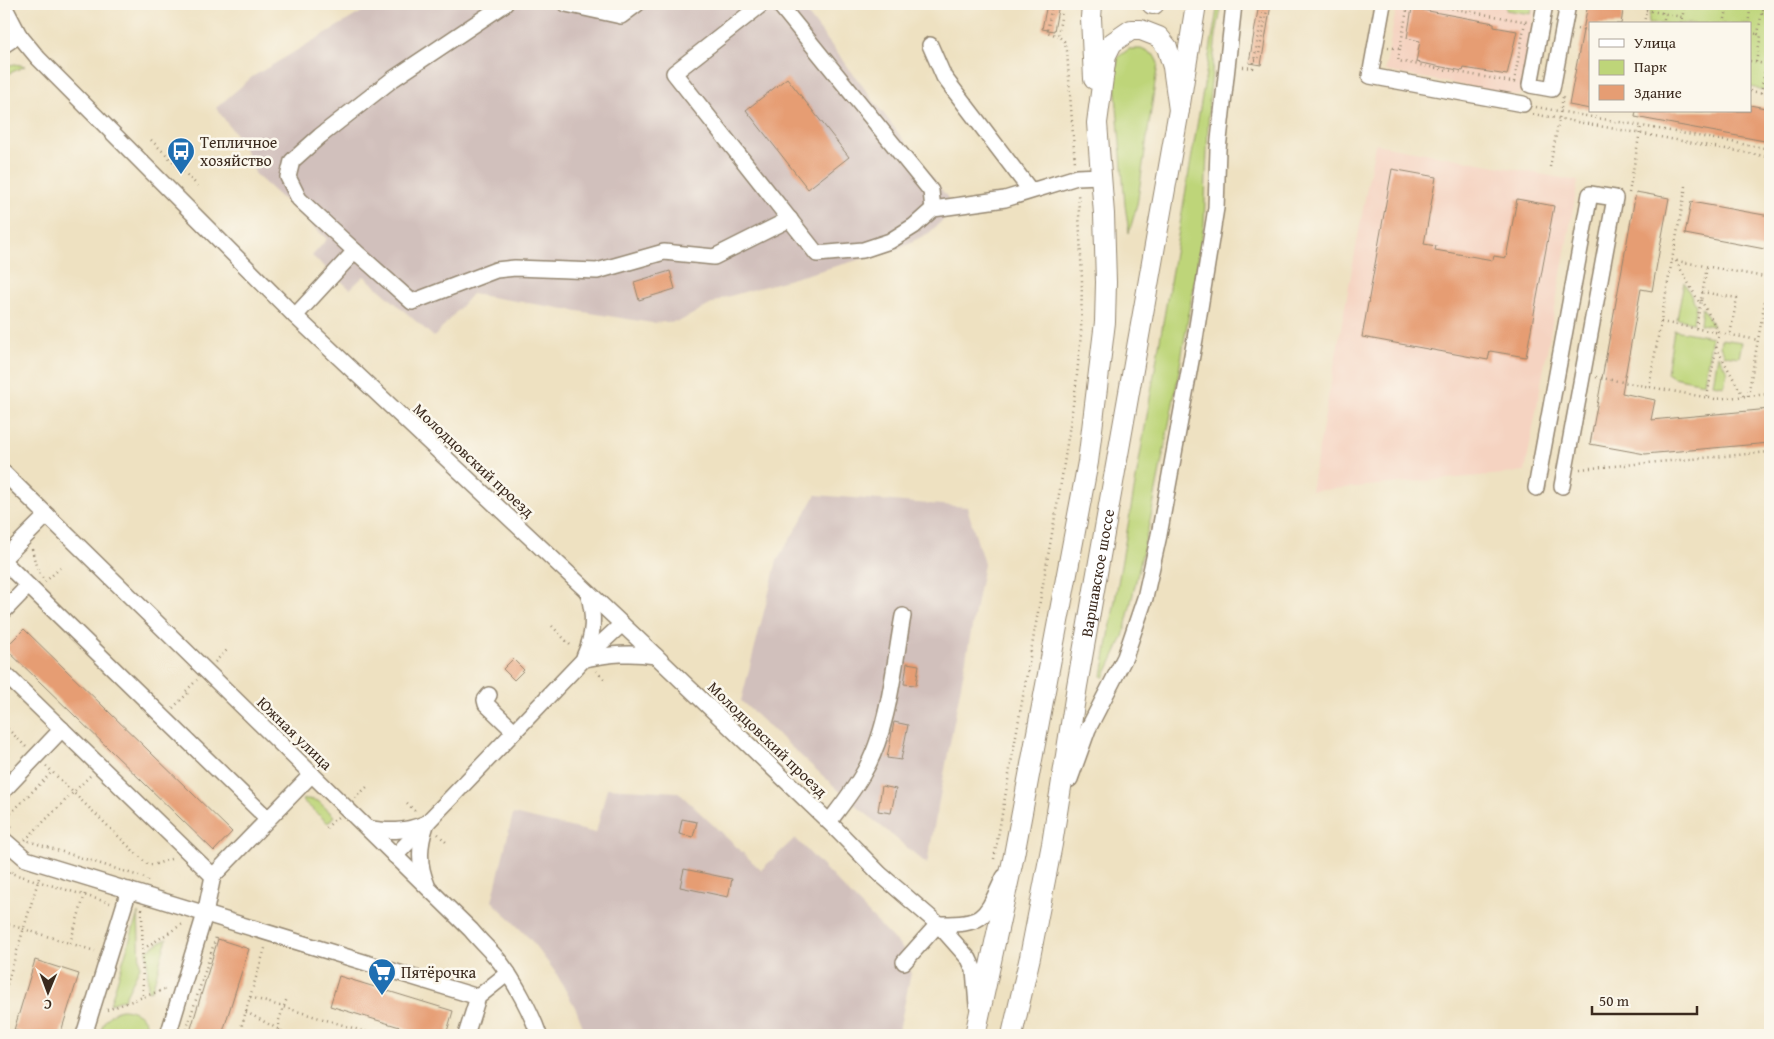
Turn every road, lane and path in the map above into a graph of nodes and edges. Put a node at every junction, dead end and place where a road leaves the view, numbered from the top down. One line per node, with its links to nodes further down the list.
1 (505, 4): 69 (street)
2 (566, 4): 3 (street)
3 (637, 4)
4 (762, 4): 68 (street)
5 (779, 4): 67 (street)
6 (1052, 4): 40 (path)
7 (1063, 4): 40 (path)
8 (1092, 4): 58 (main road)
9 (1196, 4): 57 (main road, Варшавское шоссе)
10 (1233, 4): 24 (path, bridge); 124 (street)
11 (1266, 4): 24 (path); 46 (path)
12 (1383, 4): 43 (street)
13 (1408, 4): 44 (path)
14 (1427, 4): 30 (path)
15 (1545, 4): 36 (street)
16 (1568, 4): 36 (street)
17 (1648, 4): 25 (path)
18 (1664, 4): 26 (path)
19 (1685, 4): 29 (path)
20 (1728, 4): 34 (path)
21 (1751, 4): 35 (path)
22 (1764, 4): 27 (path)
23 (4, 6): 39 (street, Молодцовский проезд)
24 (1263, 9): 46 (path)
25 (1646, 10): 26 (path); 31 (path)
26 (1664, 13): 29 (path); 32 (path)
27 (1762, 13): 28 (path); 38 (path)
28 (1770, 14)
29 (1682, 17): 33 (path)
30 (1525, 22): 36 (path); 51 (path)
31 (1644, 22)
32 (1663, 22)
33 (1681, 22)
34 (1724, 22)
35 (1748, 22)
36 (1541, 24)
37 (1752, 33): 38 (path)
38 (1758, 34): 48 (path)
39 (19, 35): 41 (street); 75 (street, Молодцовский проезд)
40 (1058, 36): 63 (path)
41 (4, 45)
42 (930, 45): 66 (street)
43 (1376, 45): 44 (path); 56 (street)
44 (1400, 49): 51 (path)
45 (1770, 51): 49 (path)
46 (1255, 60): 50 (path)
47 (1752, 61): 48 (path)
48 (1756, 62): 49 (path)
49 (1768, 64): 54 (path)
50 (1243, 67)
51 (1514, 82): 52 (path)
52 (1522, 84)
53 (1752, 91): 54 (path)
54 (1761, 93): 55 (path)
55 (1770, 94)
56 (1525, 108): 60 (path); 61 (path)
57 (1179, 110): 58 (main road); 124 (main road, Варшавское шоссе)
58 (1097, 123): 62 (main road, Варшавское шоссе)
59 (151, 140): 64 (path)
60 (1770, 149)
61 (1770, 157)
62 (1101, 176): 63 (street); 127 (main road, Варшавское шоссе)
63 (1077, 177): 66 (street); 128 (path)
64 (198, 186)
65 (1686, 186): 70 (path)
66 (1030, 190): 67 (street)
67 (932, 209): 68 (street)
68 (790, 219): 69 (street)
69 (355, 251): 75 (street)
70 (1674, 261): 71 (path); 74 (path); 76 (path)
71 (1707, 266): 72 (path); 73 (path)
72 (1770, 278): 80 (path)
73 (1702, 292): 74 (path); 79 (path)
74 (1700, 302): 77 (path); 78 (path)
75 (295, 316): 98 (street, Молодцовский проезд)
76 (1661, 322): 77 (path); 83 (path)
77 (1696, 328): 78 (path)
78 (1719, 333): 79 (path); 81 (path)
79 (1730, 335): 80 (path)
80 (1758, 340): 86 (path)
81 (1716, 347): 85 (path); 87 (path)
82 (1582, 375): 83 (path); 90 (street); 91 (street)
83 (1649, 387): 87 (path)
84 (1770, 394): 86 (path)
85 (1743, 396): 86 (path); 87 (path)
86 (1748, 396)
87 (1707, 397)
88 (1770, 452): 90 (path)
89 (4, 473): 92 (street, Южная улица)
90 (1563, 478)
91 (1536, 488)
92 (46, 515): 94 (street); 114 (street, Южная улица)
93 (32, 548): 97 (path)
94 (4, 558)
95 (4, 562): 97 (street)
96 (60, 568): 97 (path)
97 (36, 587): 99 (street); 107 (street)
98 (587, 591): 101 (street, Молодцовский проезд); 103 (street)
99 (4, 611)
100 (903, 616): 119 (street)
101 (622, 624): 102 (street, Молодцовский проезд); 103 (street)
102 (656, 656): 103 (street); 119 (street, Молодцовский проезд)
103 (584, 659): 110 (street)
104 (4, 672): 109 (street)
105 (188, 694): 107 (path)
106 (488, 695): 110 (street)
107 (164, 718): 117 (street)
108 (4, 725): 111 (path)
109 (62, 729): 111 (street); 112 (street)
110 (514, 731): 120 (street)
111 (35, 756): 113 (path); 115 (street)
112 (100, 766): 116 (path); 125 (street)
113 (52, 772): 116 (path); 118 (path)
114 (312, 774): 117 (street); 121 (street, Южная улица)
115 (4, 790)
116 (73, 793): 125 (path)
117 (268, 819): 133 (street)
118 (4, 820): 122 (path)
119 (829, 822): 142 (street, Молодцовский проезд)
120 (427, 823): 121 (street); 126 (street); 136 (street)
121 (367, 828): 126 (street, Южная улица)
122 (18, 833)
123 (14, 843): 129 (street)
124 (1052, 844): 172 (main road, Варшавское шоссе)
125 (190, 854): 133 (street)
126 (396, 856): 136 (street, Южная улица)
127 (1014, 856): 142 (street); 162 (main road, Варшавское шоссе)
128 (994, 862)
129 (44, 864): 134 (street); 135 (path)
130 (4, 865): 132 (path)
131 (4, 871): 132 (path)
132 (13, 874): 135 (path)
133 (213, 876): 140 (street)
134 (90, 879): 137 (street); 138 (path)
135 (38, 881): 138 (path); 143 (path)
136 (428, 889): 152 (street, Южная улица)
137 (128, 890): 139 (street); 140 (street)
138 (85, 895): 139 (path); 145 (path)
139 (124, 907): 150 (street)
140 (203, 913): 148 (path); 153 (street); 156 (street)
141 (4, 923): 143 (path)
142 (938, 924): 151 (street); 162 (street, Молодцовский проезд)
143 (24, 929): 145 (path); 154 (path)
144 (224, 936): 165 (path)
145 (70, 943): 150 (path)
146 (257, 946): 147 (path)
147 (265, 948)
148 (143, 949)
149 (264, 953): 155 (path)
150 (108, 955): 160 (street)
151 (904, 962)
152 (508, 973): 156 (street); 171 (street, Южная улица)
153 (184, 983): 160 (path); 164 (street)
154 (4, 992)
155 (250, 996): 158 (path); 159 (path)
156 (478, 997): 170 (street)
157 (287, 998): 158 (path)
158 (283, 1006): 161 (path); 169 (path)
159 (246, 1012): 161 (path); 166 (path)
160 (90, 1016): 163 (street)
161 (279, 1029): 167 (path); 168 (path)
162 (977, 1029)
163 (84, 1035)
164 (168, 1035)
165 (184, 1035)
166 (238, 1035)
167 (279, 1035)
168 (288, 1035)
169 (376, 1035)
170 (466, 1035)
171 (539, 1035)
172 (1012, 1035)

